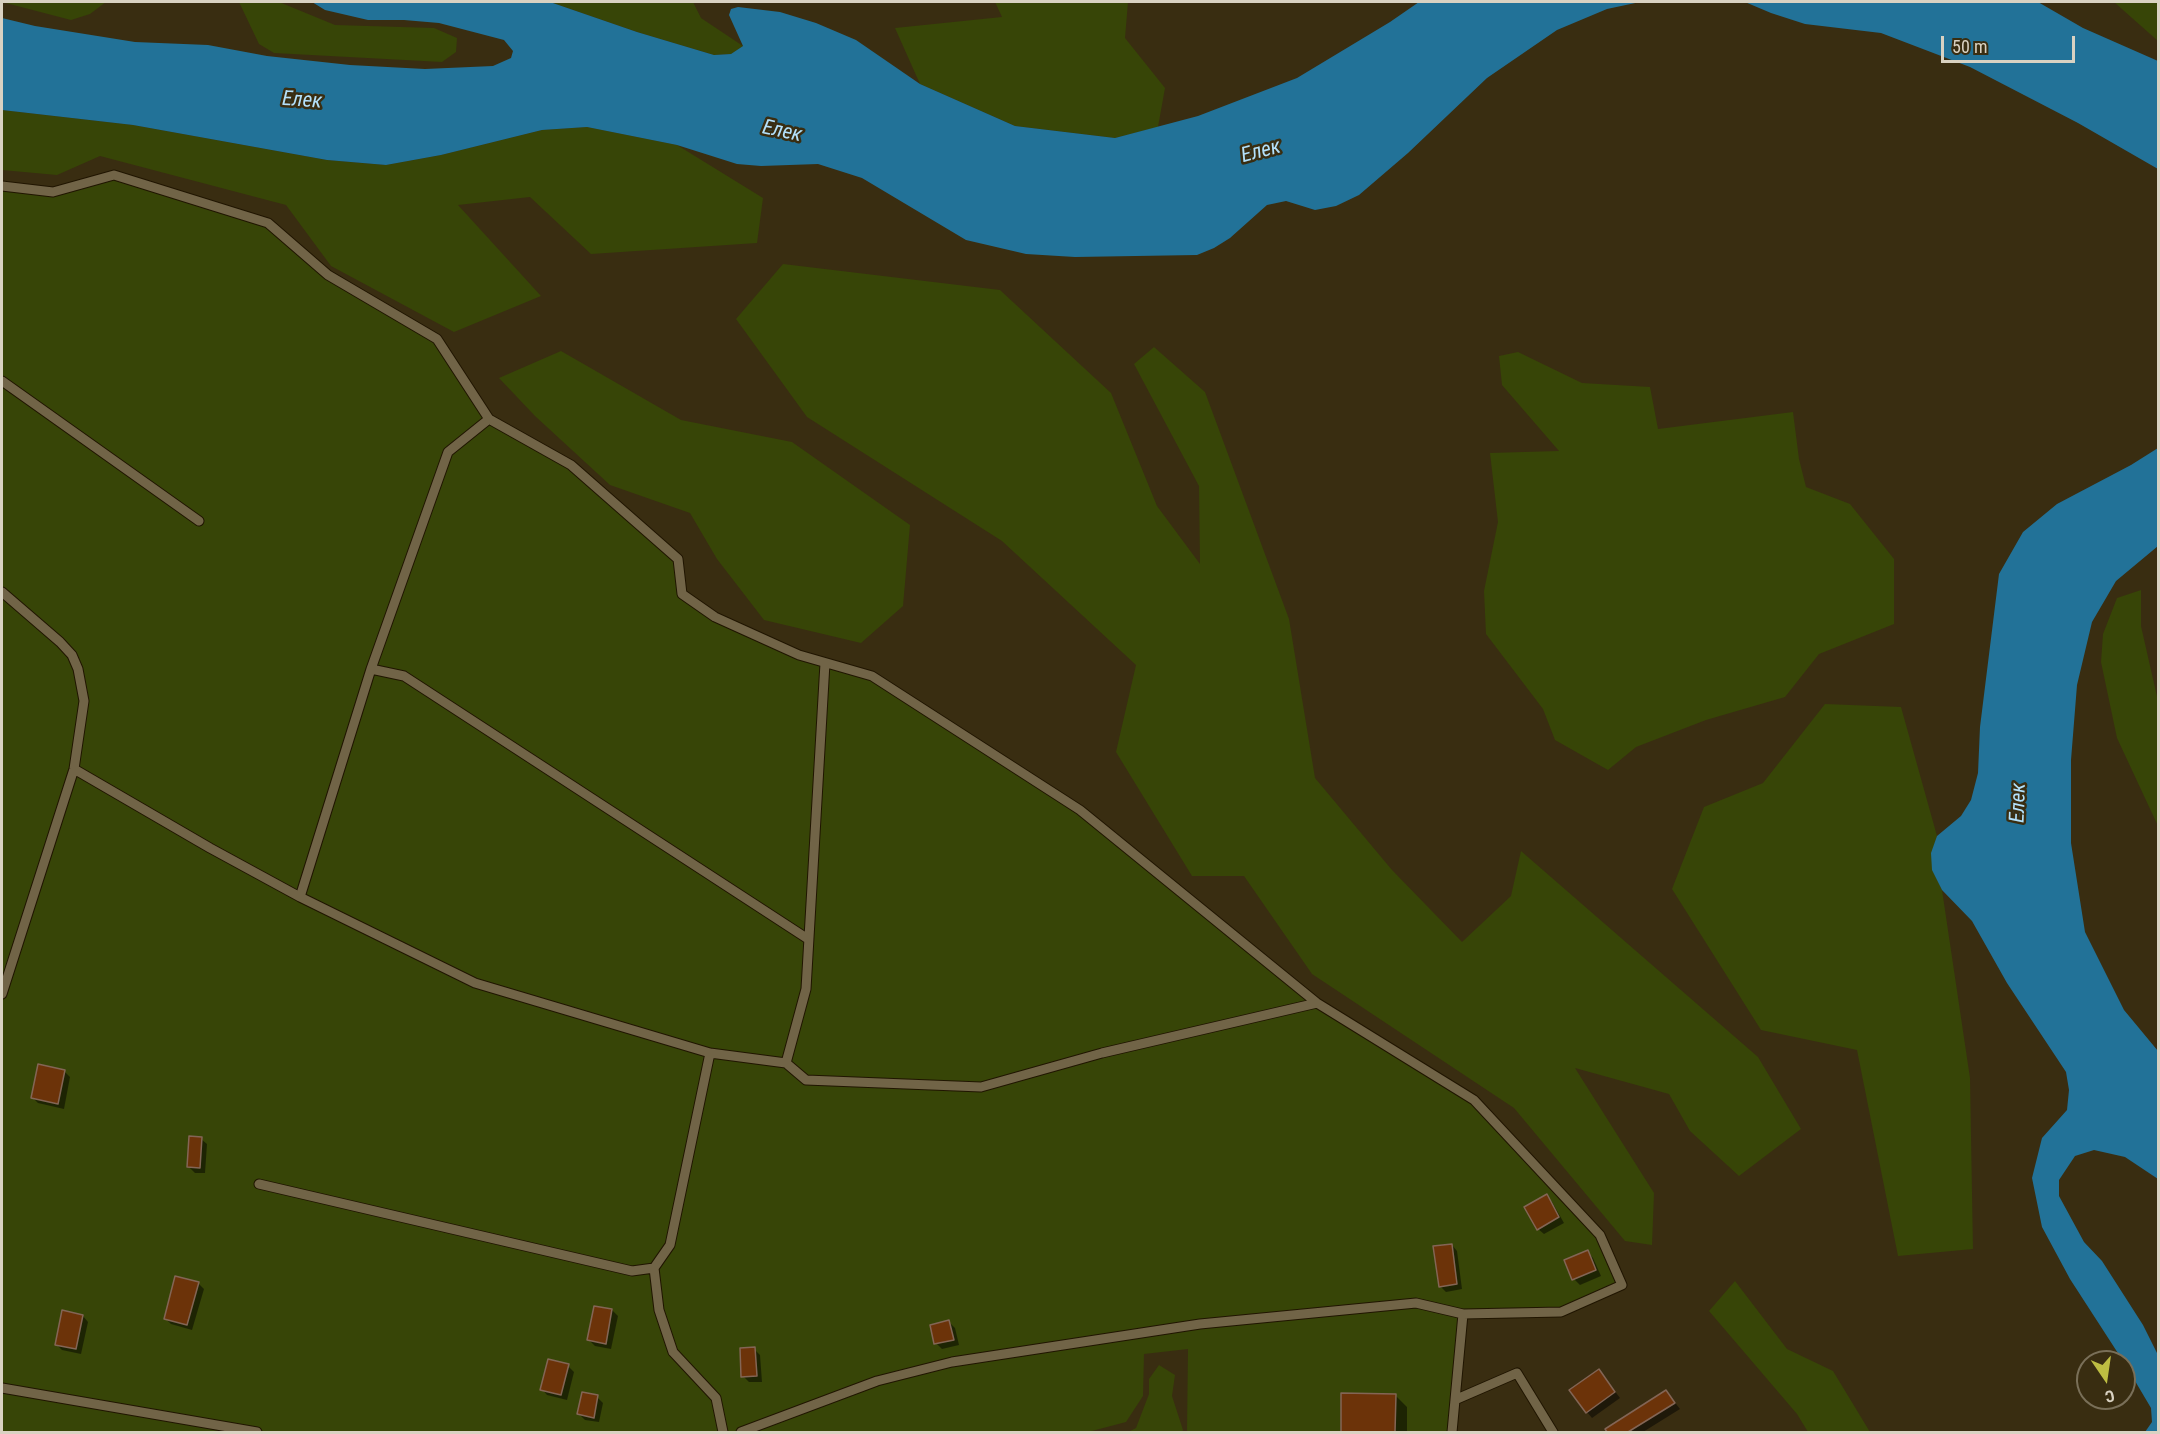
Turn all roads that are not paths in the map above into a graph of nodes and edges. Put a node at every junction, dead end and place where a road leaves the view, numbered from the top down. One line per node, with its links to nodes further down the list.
1 (2, 186): 3 (lane)
2 (2, 381): 4 (lane)
3 (489, 419): 6 (lane); 7 (lane)
4 (199, 521)
5 (2, 592): 8 (lane)
6 (825, 663): 10 (lane); 12 (lane)
7 (371, 669): 9 (lane); 10 (lane)
8 (74, 769): 9 (lane); 11 (lane)
9 (300, 897): 13 (lane)
10 (808, 939): 14 (lane)
11 (2, 994)
12 (1317, 1003): 14 (lane); 17 (lane)
13 (710, 1053): 14 (lane); 16 (lane)
14 (786, 1063)
15 (259, 1184): 16 (lane)
16 (654, 1268): 21 (lane)
17 (1463, 1314): 19 (lane); 22 (lane)
18 (2, 1388): 20 (lane)
19 (1457, 1399): 23 (lane); 24 (lane)
20 (257, 1432)
21 (723, 1432)
22 (741, 1432)
23 (1452, 1432)
24 (1553, 1432)

